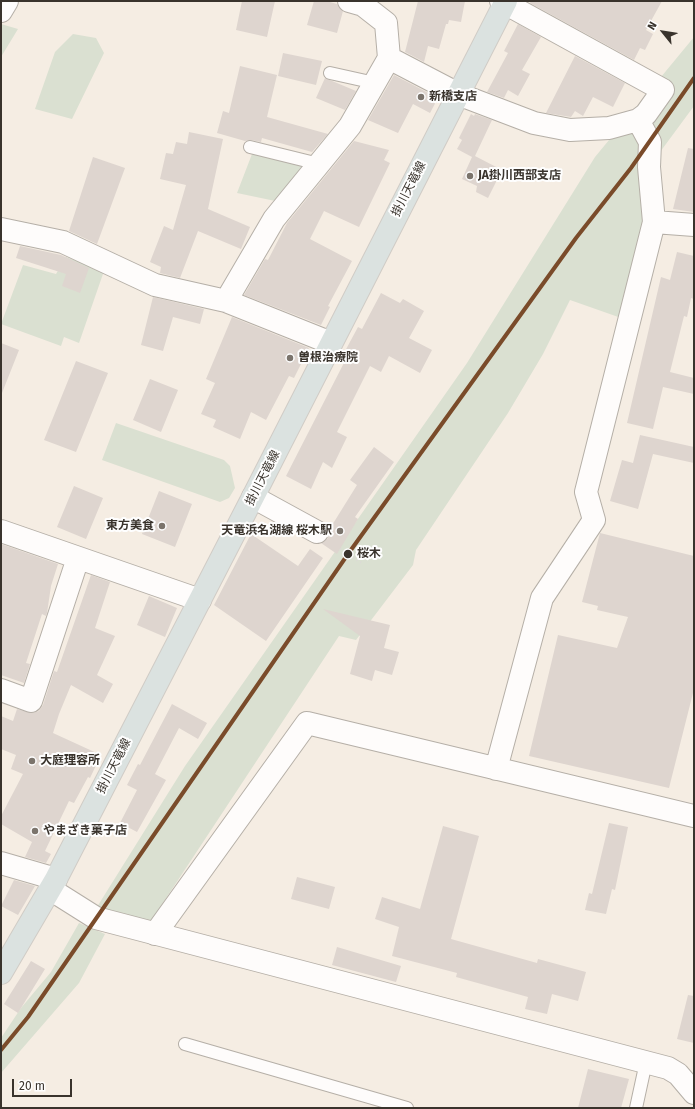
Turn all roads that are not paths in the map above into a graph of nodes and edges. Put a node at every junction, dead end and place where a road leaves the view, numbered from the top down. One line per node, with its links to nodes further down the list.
1 (7, 1): 4 (street)
2 (349, 1): 5 (street)
3 (504, 2): 8 (main road, 掛川天竜線); 9 (street)
4 (1, 11)
5 (389, 58): 7 (street); 8 (street)
6 (330, 73): 7 (lane)
7 (375, 83): 11 (street)
8 (458, 94): 9 (street); 16 (main road, 掛川天竜線)
9 (638, 120): 12 (street)
10 (250, 147): 11 (lane)
11 (319, 164): 15 (street)
12 (654, 222): 13 (street); 23 (street)
13 (694, 225)
14 (1, 229): 15 (street)
15 (226, 302): 16 (street)
16 (331, 343): 17 (main road, 掛川天竜線)
17 (253, 497): 19 (street); 21 (main road, 掛川天竜線)
18 (1, 531): 20 (street)
19 (317, 532)
20 (78, 558): 21 (street); 22 (street)
21 (200, 600): 26 (main road, 掛川天竜線)
22 (1, 690)
23 (496, 769): 24 (street); 27 (street)
24 (694, 816)
25 (1, 863): 26 (street)
26 (53, 884): 27 (street); 28 (main road, 掛川天竜線)
27 (155, 934): 30 (street)
28 (1, 973)
29 (185, 1044): 32 (lane)
30 (646, 1062): 31 (street); 33 (lane)
31 (694, 1092)
32 (407, 1108)
33 (636, 1108)

